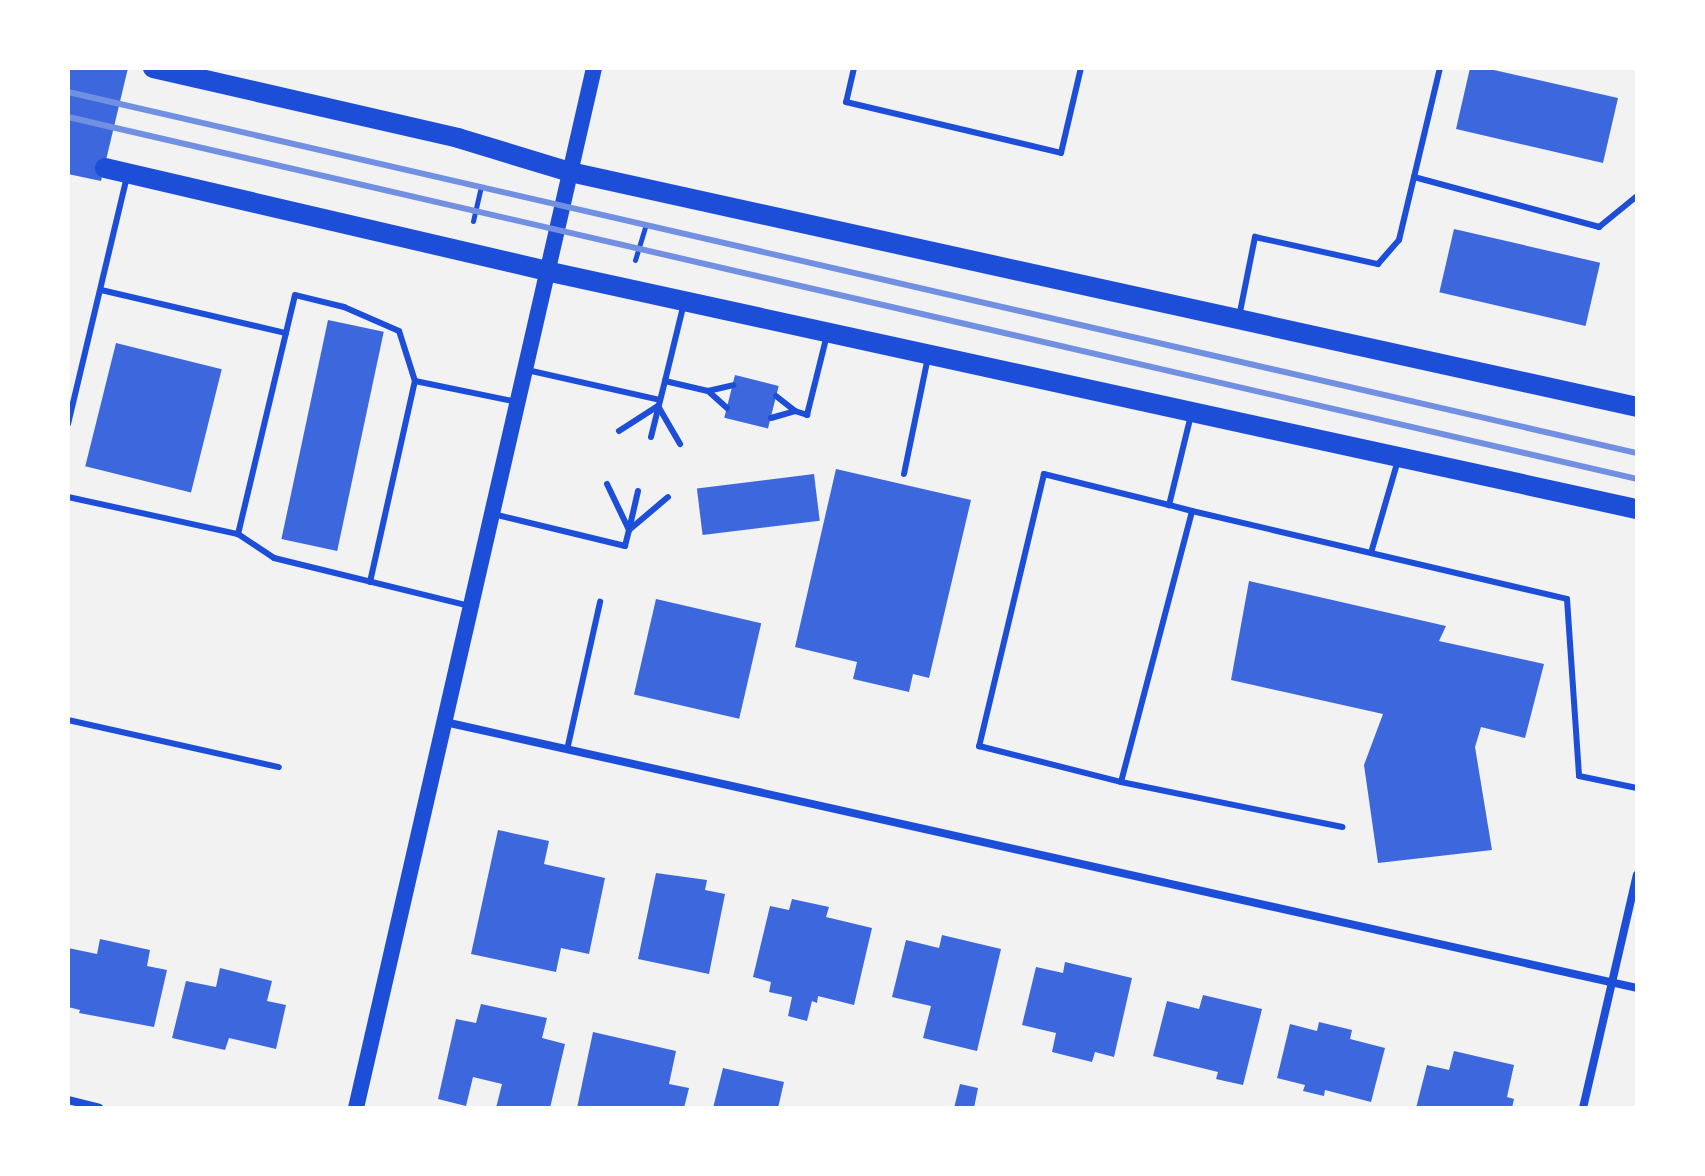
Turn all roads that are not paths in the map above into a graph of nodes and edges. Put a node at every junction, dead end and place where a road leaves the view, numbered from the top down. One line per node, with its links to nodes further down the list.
1 (153, 68): 8 (main road)
2 (594, 68): 8 (main road)
3 (854, 68): 4 (lane)
4 (1081, 68)
5 (1440, 68): 9 (lane)
6 (105, 168): 7 (main road)
7 (127, 172): 11 (main road); 12 (lane)
8 (570, 172): 11 (main road); 14 (main road)
9 (1414, 177): 10 (lane); 14 (lane)
10 (1637, 196)
11 (546, 271): 13 (main road); 18 (main road)
12 (101, 290): 16 (lane); 31 (lane)
13 (684, 301): 15 (main road); 20 (lane)
14 (1239, 319): 26 (main road)
15 (828, 332): 17 (main road); 28 (lane)
16 (286, 333): 19 (lane); 46 (lane)
17 (928, 353): 29 (main road); 36 (lane)
18 (524, 370): 24 (main road); 25 (lane)
19 (415, 381): 24 (lane); 48 (lane)
20 (665, 381): 22 (lane); 25 (lane)
21 (733, 385): 22 (lane)
22 (708, 391): 27 (lane)
23 (776, 396): 28 (lane)
24 (517, 402): 44 (main road)
25 (659, 403): 32 (lane); 33 (lane); 34 (lane)
26 (1637, 407)
27 (727, 408)
28 (795, 411): 30 (lane)
29 (1192, 411): 35 (main road); 41 (lane)
30 (771, 418)
31 (68, 424)
32 (619, 431)
33 (651, 437)
34 (680, 444)
35 (1399, 457): 42 (main road); 47 (lane)
36 (904, 474)
37 (607, 484): 45 (lane)
38 (638, 491): 45 (lane)
39 (68, 497): 46 (lane)
40 (668, 497): 45 (lane)
41 (1169, 505): 43 (lane); 55 (lane)
42 (1637, 509)
43 (1192, 511): 47 (lane); 55 (lane)
44 (491, 514): 45 (lane); 50 (main road)
45 (629, 530)
46 (238, 534): 48 (lane)
47 (1371, 553): 56 (lane)
48 (370, 582): 50 (lane)
49 (600, 602): 53 (lane)
50 (470, 606): 52 (main road)
51 (68, 720): 54 (lane)
52 (444, 722): 53 (street); 63 (main road)
53 (567, 750): 59 (street)
54 (279, 767)
55 (1121, 782): 57 (lane)
56 (1637, 788)
57 (1342, 827)
58 (1637, 875): 59 (street)
59 (1612, 983): 60 (street); 64 (street)
60 (1637, 988)
61 (68, 1100): 62 (street)
62 (99, 1108)
63 (356, 1108)
64 (1583, 1108)

